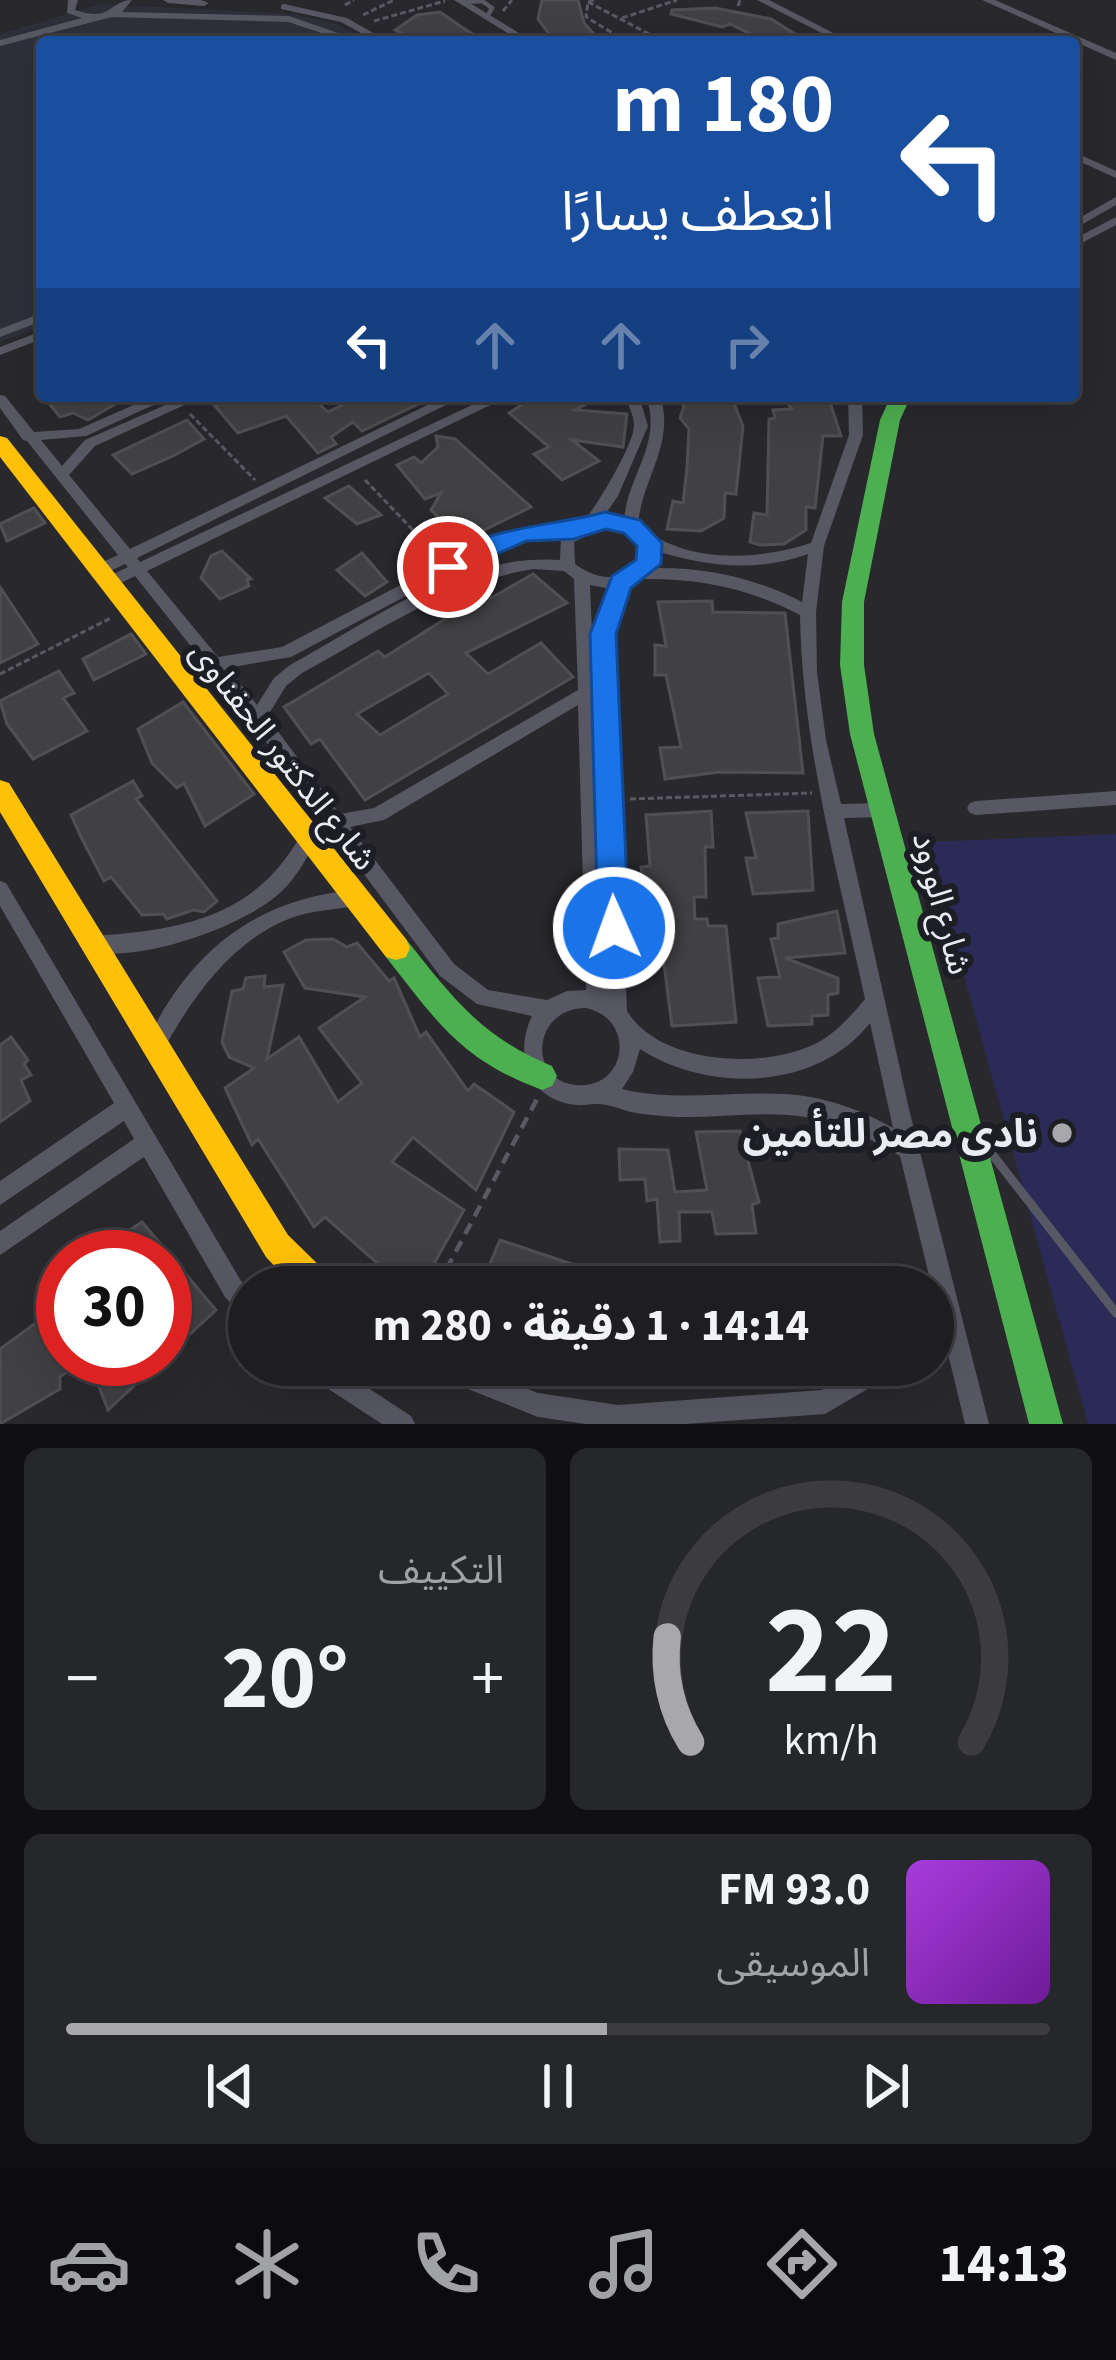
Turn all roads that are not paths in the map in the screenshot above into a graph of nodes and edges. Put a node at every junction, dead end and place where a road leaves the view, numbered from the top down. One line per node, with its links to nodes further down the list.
1 (127, 0): 11 (street)
2 (168, 0): 9 (street)
3 (446, 0): 16 (street)
4 (762, 0): 19 (street)
5 (987, 0): 20 (street)
6 (1011, 0): 23 (street)
7 (71, 1): 12 (street); 13 (street)
8 (460, 1): 17 (street)
9 (203, 2): 15 (street)
10 (742, 2): 18 (street)
11 (111, 14): 12 (street); 14 (street)
12 (94, 17): 22 (street)
13 (0, 32)
14 (341, 36)
15 (372, 36)
16 (505, 36)
17 (519, 36)
18 (817, 36)
19 (835, 36)
20 (1068, 36)
21 (1080, 41): 24 (street)
22 (0, 43)
23 (1116, 46)
24 (1116, 57)
25 (1080, 161): 26 (street)
26 (1116, 179): 27 (street)
27 (1110, 203): 29 (street)
28 (1116, 220): 30 (street)
29 (1080, 222)
30 (1080, 241)
31 (36, 319): 32 (street)
32 (0, 333)
33 (36, 337): 34 (street)
34 (3, 351)
35 (0, 399): 44 (street, شارع الدكتور الحفناوى)
36 (167, 402): 44 (street)
37 (169, 402): 46 (street)
38 (445, 402): 52 (street)
39 (489, 402): 52 (street)
40 (634, 402): 47 (street)
41 (654, 402): 48 (street)
42 (855, 402): 51 (street)
43 (898, 402): 67 (street, شارع الورود)
44 (28, 436): 46 (street, شارع الدكتور الحفناوى)
45 (0, 443): 55 (street, شارع الدكتور الحفناوى)
46 (60, 476): 52 (street, شارع الدكتور الحفناوى)
47 (591, 523): 48 (street); 49 (street)
48 (631, 526): 50 (street)
49 (574, 531): 53 (street); 58 (street)
50 (650, 543): 51 (street); 54 (street)
51 (817, 546): 57 (street)
52 (129, 564): 55 (street); 58 (street, شارع الدكتور الحفناوى)
53 (575, 572): 56 (street); 59 (street); 61 (street)
54 (641, 574): 56 (street); 57 (street)
55 (104, 576): 62 (street, شارع الدكتور الحفناوى)
56 (621, 583): 76 (street)
57 (808, 612): 65 (street)
58 (215, 664): 60 (street, شارع الدكتور الحفناوى)
59 (584, 694): 68 (street); 74 (street)
60 (246, 702): 61 (street, شارع الدكتور الحفناوى); 62 (street)
61 (258, 718): 68 (street, شارع الدكتور الحفناوى)
62 (214, 720): 69 (street, شارع الدكتور الحفناوى)
63 (2, 796): 72 (street)
64 (1116, 798): 66 (street)
65 (834, 802): 67 (street); 73 (street)
66 (976, 808)
67 (884, 810): 81 (street, شارع الورود)
68 (334, 823): 75 (street, شارع الدكتور الحفناوى)
69 (308, 838): 71 (street, شارع الدكتور الحفناوى); 72 (street)
70 (0, 890): 80 (street)
71 (355, 898): 77 (street); 78 (street, شارع الدكتور الحفناوى)
72 (94, 945): 77 (street)
73 (876, 1000): 76 (street); 83 (street)
74 (596, 1001): 75 (street); 76 (street)
75 (549, 1010): 78 (street)
76 (623, 1023): 79 (street)
77 (155, 1046): 86 (street)
78 (544, 1079): 79 (street)
79 (596, 1093): 83 (street)
80 (126, 1108): 82 (street); 84 (street)
81 (967, 1121): 89 (lane); 96 (street, شارع الورود)
82 (146, 1143): 85 (street); 88 (street)
83 (909, 1148): 87 (street)
84 (0, 1194)
85 (0, 1244)
86 (297, 1266)
87 (933, 1266)
88 (228, 1281)
89 (1116, 1313)
90 (954, 1342): 95 (street)
91 (344, 1386): 94 (street)
92 (490, 1386): 93 (street)
93 (852, 1386)
94 (403, 1424)
95 (977, 1424)
96 (1046, 1424)

